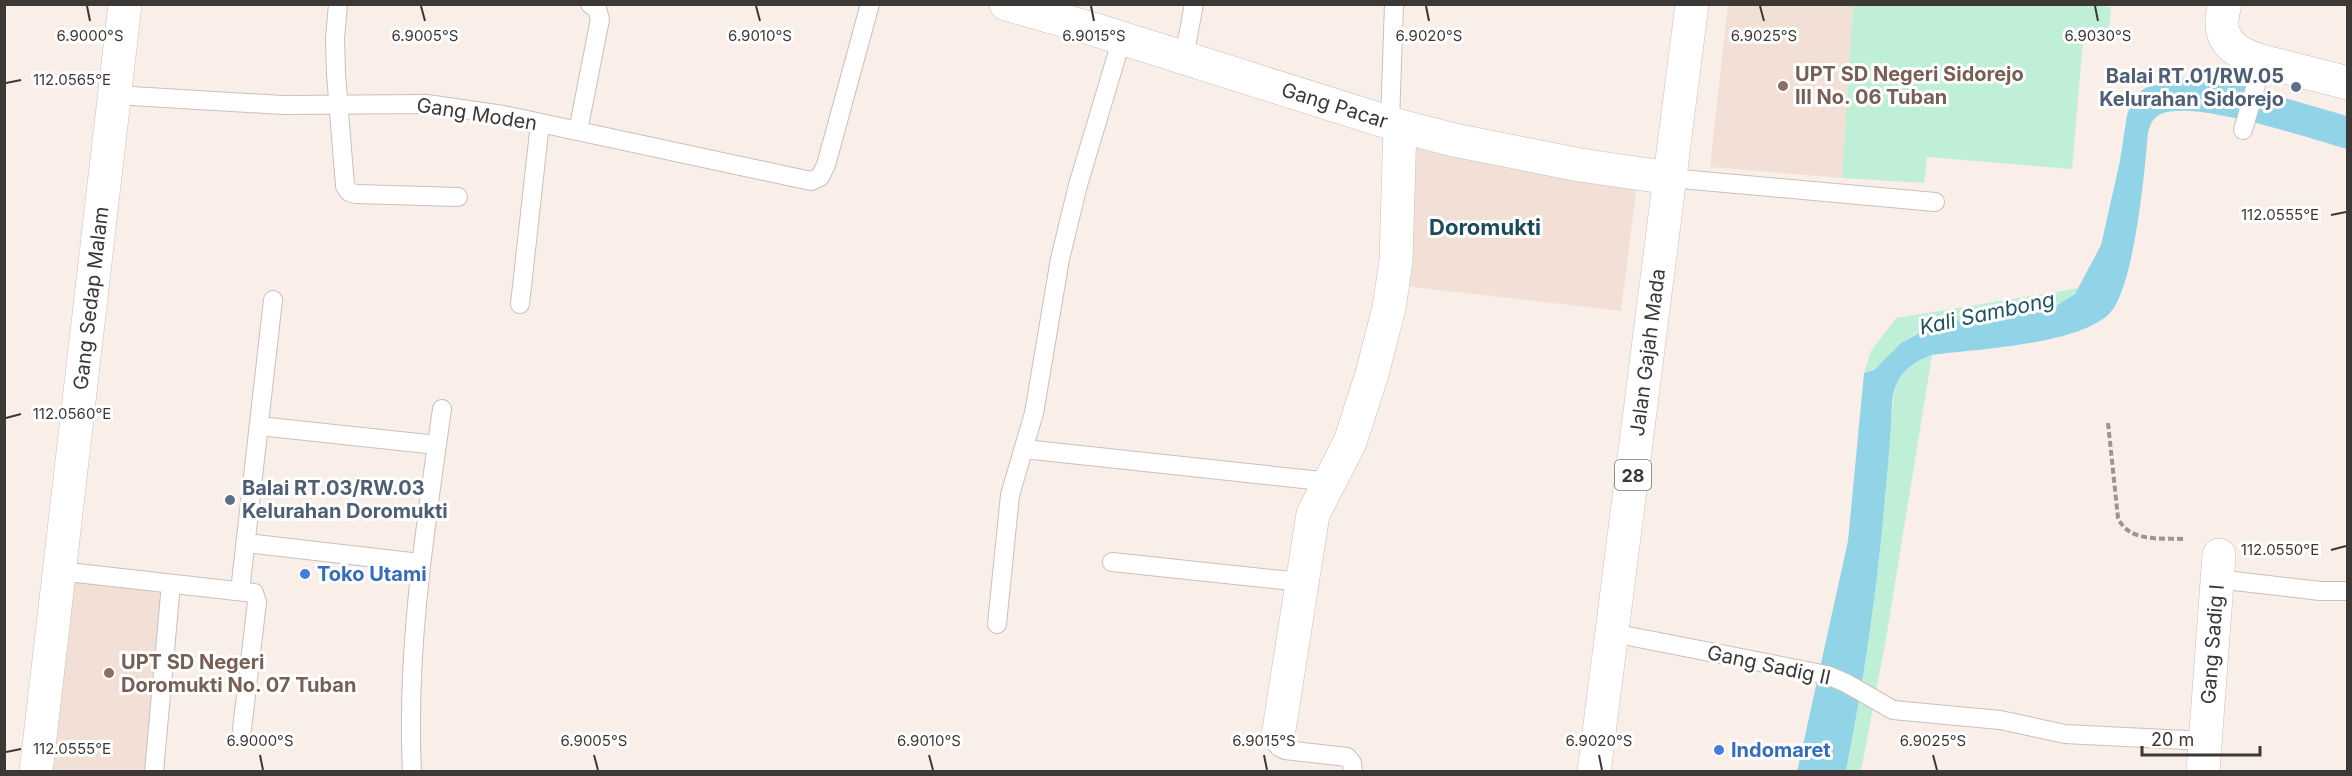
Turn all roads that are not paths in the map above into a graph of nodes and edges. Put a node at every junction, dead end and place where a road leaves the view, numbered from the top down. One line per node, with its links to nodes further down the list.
1 (125, 4): 14 (main road, Gang Sedap Malam)
2 (338, 4): 15 (lane)
3 (590, 4): 19 (lane)
4 (870, 4): 19 (lane, Gang Moden)
5 (1006, 4): 10 (main road, Gang Pacar)
6 (1194, 4): 11 (lane)
7 (1394, 4): 17 (lane)
8 (1692, 4): 20 (main road, Jalan Gajah Mada / 28)
9 (2225, 4): 12 (main road)
10 (1122, 38): 11 (main road, Gang Pacar); 28 (lane)
11 (1184, 57): 17 (main road, Gang Pacar)
12 (2260, 71): 13 (main road); 18 (lane)
13 (2348, 83)
14 (115, 95): 15 (lane, Gang Moden); 34 (main road, Gang Sedap Malam)
15 (338, 104): 16 (lane, Gang Moden); 21 (lane)
16 (540, 123): 19 (lane, Gang Moden); 24 (lane)
17 (1395, 124): 20 (main road, Gang Pacar); 29 (main road)
18 (2243, 130)
19 (578, 131)
20 (1670, 178): 22 (lane); 40 (main road, Jalan Gajah Mada / 28)
21 (458, 197)
22 (1935, 202)
23 (273, 300): 26 (lane)
24 (520, 304)
25 (442, 409): 27 (lane)
26 (259, 426): 27 (lane); 30 (lane)
27 (436, 445): 32 (lane)
28 (1024, 449): 29 (lane); 39 (lane)
29 (1331, 482): 35 (main road)
30 (246, 543): 32 (lane); 37 (lane)
31 (1112, 562): 35 (lane)
32 (420, 563): 46 (lane)
33 (2218, 567): 38 (lane); 43 (main road, Gang Sadig I)
34 (59, 571): 36 (lane); 44 (main road, Gang Sedap Malam)
35 (1301, 582): 42 (main road)
36 (171, 584): 37 (lane); 45 (lane)
37 (240, 591): 41 (lane)
38 (2348, 591)
39 (997, 624)
40 (1612, 633): 43 (lane, Gang Sadig II); 48 (main road, Jalan Gajah Mada / 28)
41 (242, 729)
42 (1278, 736): 47 (lane)
43 (2205, 756)
44 (36, 771)
45 (154, 771)
46 (412, 771)
47 (1353, 771)
48 (1594, 771)

